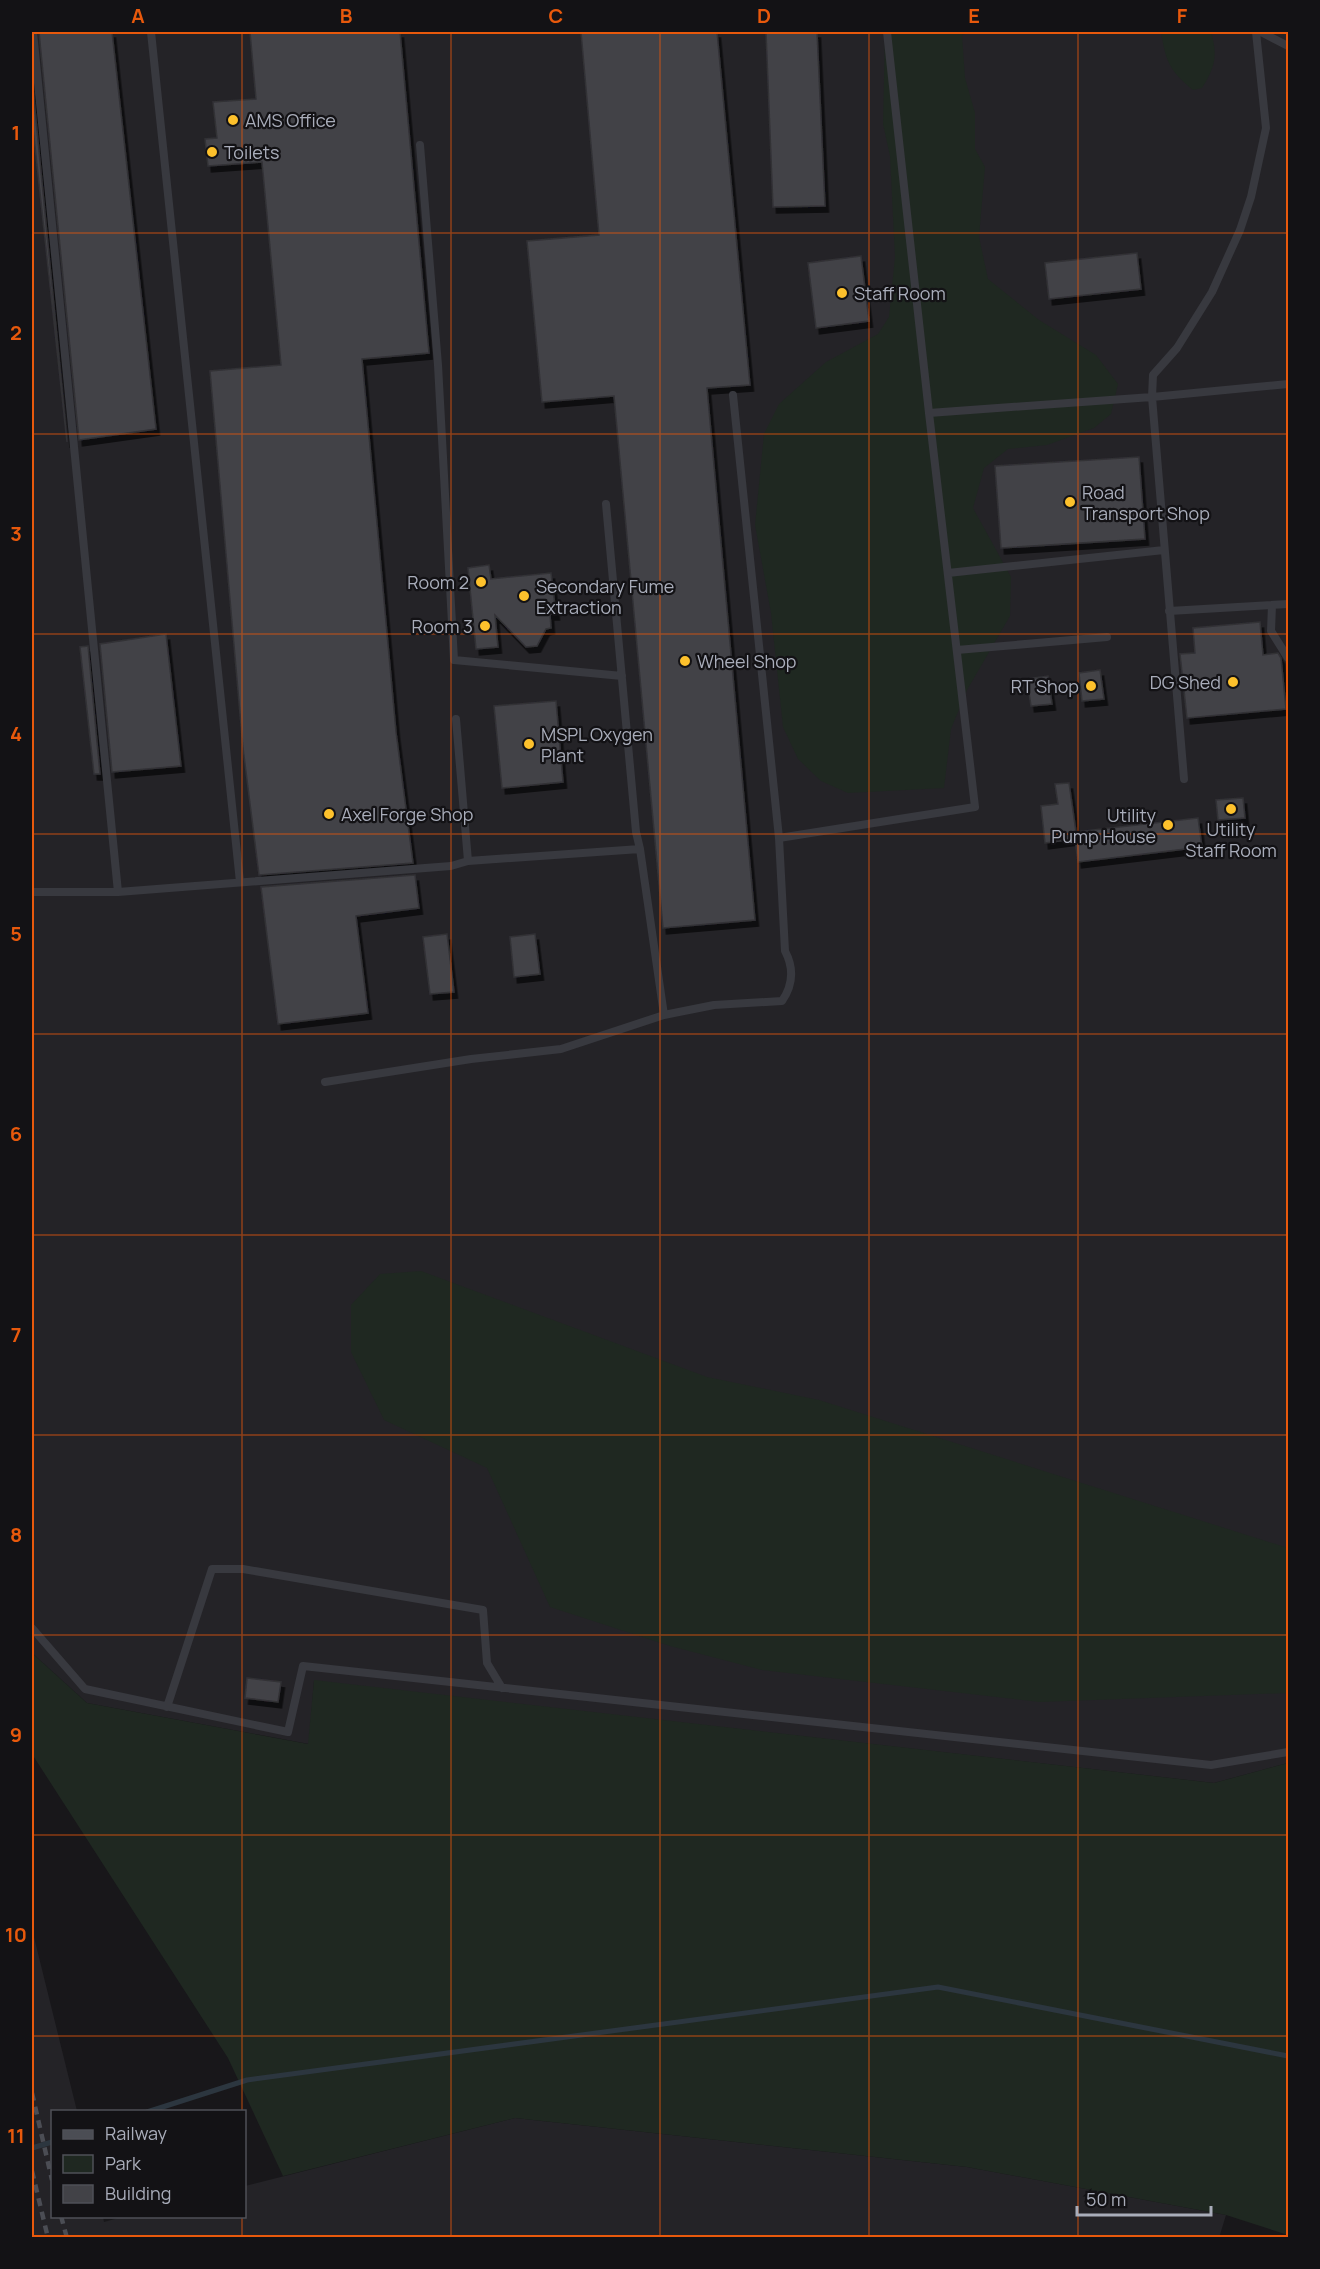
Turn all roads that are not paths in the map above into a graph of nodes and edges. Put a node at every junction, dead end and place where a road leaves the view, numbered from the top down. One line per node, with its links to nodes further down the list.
1 (33, 32): 29 (lane)
2 (151, 32): 27 (lane)
3 (887, 32): 11 (lane)
4 (1256, 32): 10 (lane)
5 (1261, 32): 6 (lane)
6 (1288, 46)
7 (420, 145): 21 (lane)
8 (1288, 384): 10 (lane)
9 (733, 396): 24 (lane)
10 (1152, 398): 11 (lane); 13 (lane)
11 (929, 413): 14 (lane)
12 (606, 504): 21 (lane)
13 (1164, 550): 14 (lane); 17 (lane)
14 (948, 573): 19 (lane)
15 (1288, 604): 16 (lane)
16 (1272, 605): 17 (lane); 20 (lane)
17 (1169, 611): 23 (lane)
18 (1107, 637): 19 (lane)
19 (957, 650): 24 (lane)
20 (1288, 658)
21 (622, 676): 25 (lane)
22 (456, 719): 26 (lane)
23 (1184, 779)
24 (779, 838): 30 (lane)
25 (640, 849): 26 (lane); 30 (lane)
26 (468, 861): 27 (lane)
27 (240, 882): 29 (lane)
28 (32, 892): 29 (lane)
29 (118, 892)
30 (664, 1015): 31 (lane)
31 (325, 1082)
32 (32, 1628): 34 (lane)
33 (502, 1688): 34 (lane); 34 (lane); 35 (lane)
34 (167, 1707)
35 (1288, 1752)

